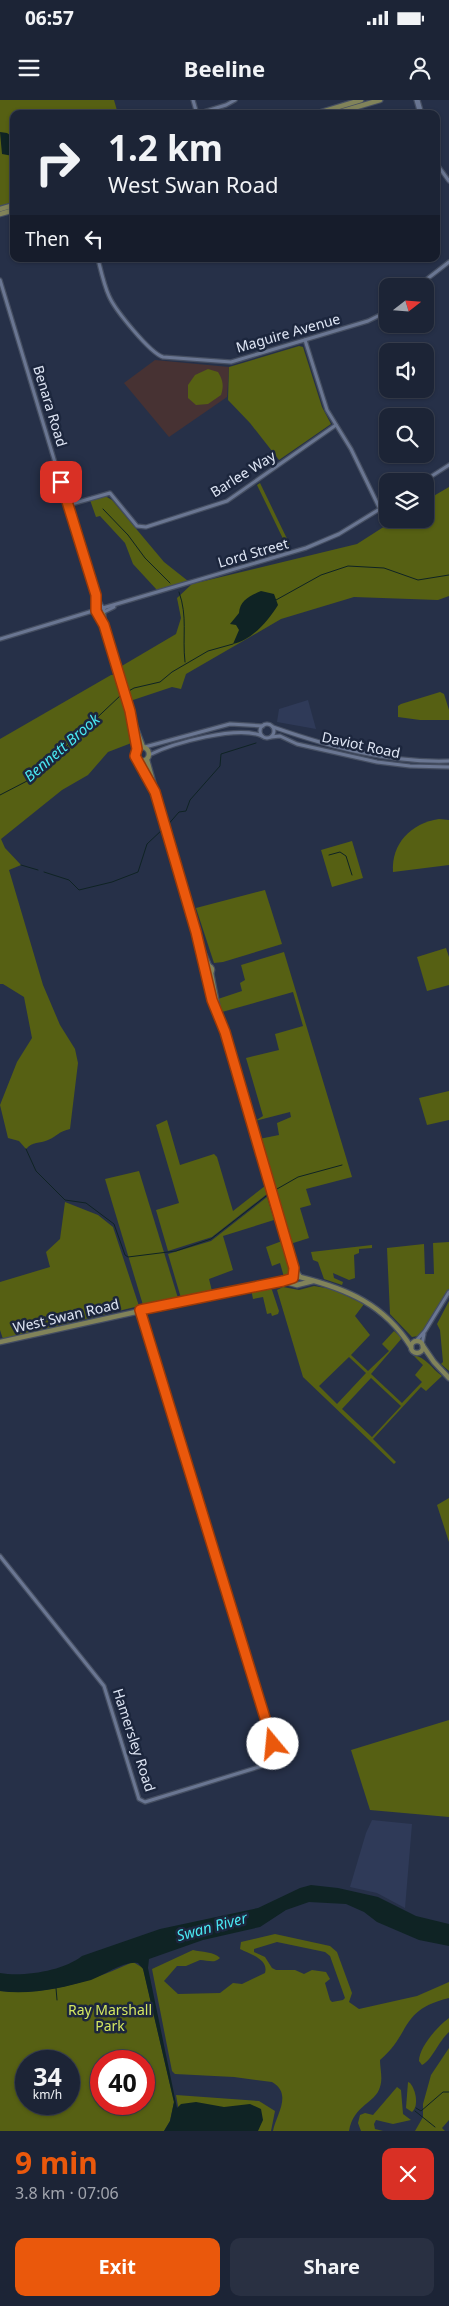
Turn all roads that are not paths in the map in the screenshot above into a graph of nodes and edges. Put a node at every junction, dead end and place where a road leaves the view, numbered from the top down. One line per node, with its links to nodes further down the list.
1 (235, 100): 4 (street)
2 (361, 100): 5 (main road)
3 (380, 100): 6 (main road)
4 (210, 110)
5 (328, 110)
6 (346, 110)
7 (440, 169): 8 (street)
8 (449, 181)
9 (99, 262): 14 (street, Maguire Avenue)
10 (449, 262): 11 (street)
11 (428, 278)
12 (0, 280): 18 (street, Benara Road)
13 (379, 316): 14 (street, Maguire Avenue)
14 (305, 340): 15 (street)
15 (336, 425): 18 (street, Barlee Way); 19 (street)
16 (449, 465): 17 (street)
17 (434, 475)
18 (68, 505): 21 (street, Benara Road)
19 (379, 507)
20 (379, 510): 22 (street, Lord Street)
21 (96, 595): 23 (street, Benara Road); 24 (street, Benara Road)
22 (117, 605): 23 (street, Lord Street); 24 (street, Lord Street)
23 (102, 607): 24 (street, Lord Street); 24 (street, Benara Road)
24 (99, 612): 25 (street, Lord Street); 26 (main road, Benara Road)
25 (0, 639)
26 (131, 716): 31 (main road, Benara Road); 32 (main road, Benara Road)
27 (263, 726): 28 (street); 29 (street); 31 (street)
28 (273, 727): 30 (street); 35 (street, Daviot Road)
29 (262, 736): 30 (street); 33 (street)
30 (271, 737): 36 (street, Daviot Road)
31 (144, 747): 32 (main road); 33 (main road, Benara Road)
32 (137, 749): 34 (main road, Benara Road)
33 (148, 757): 34 (main road); 37 (main road)
34 (139, 761): 37 (main road)
35 (449, 761)
36 (449, 767)
37 (155, 792): 38 (main road)
38 (296, 1278): 39 (main road); 39 (main road); 41 (main road, West Swan Road)
39 (314, 1281): 42 (main road)
40 (449, 1292): 43 (street)
41 (140, 1310): 45 (main road, West Swan Road); 50 (street, Hamersley Road)
42 (388, 1321): 44 (main road); 47 (main road)
43 (425, 1331): 44 (street); 46 (street)
44 (416, 1341): 46 (main road); 47 (main road)
45 (0, 1342)
46 (422, 1345): 48 (main road); 49 (main road)
47 (411, 1347): 48 (main road)
48 (417, 1352): 49 (main road)
49 (447, 1376)
50 (0, 1556)

